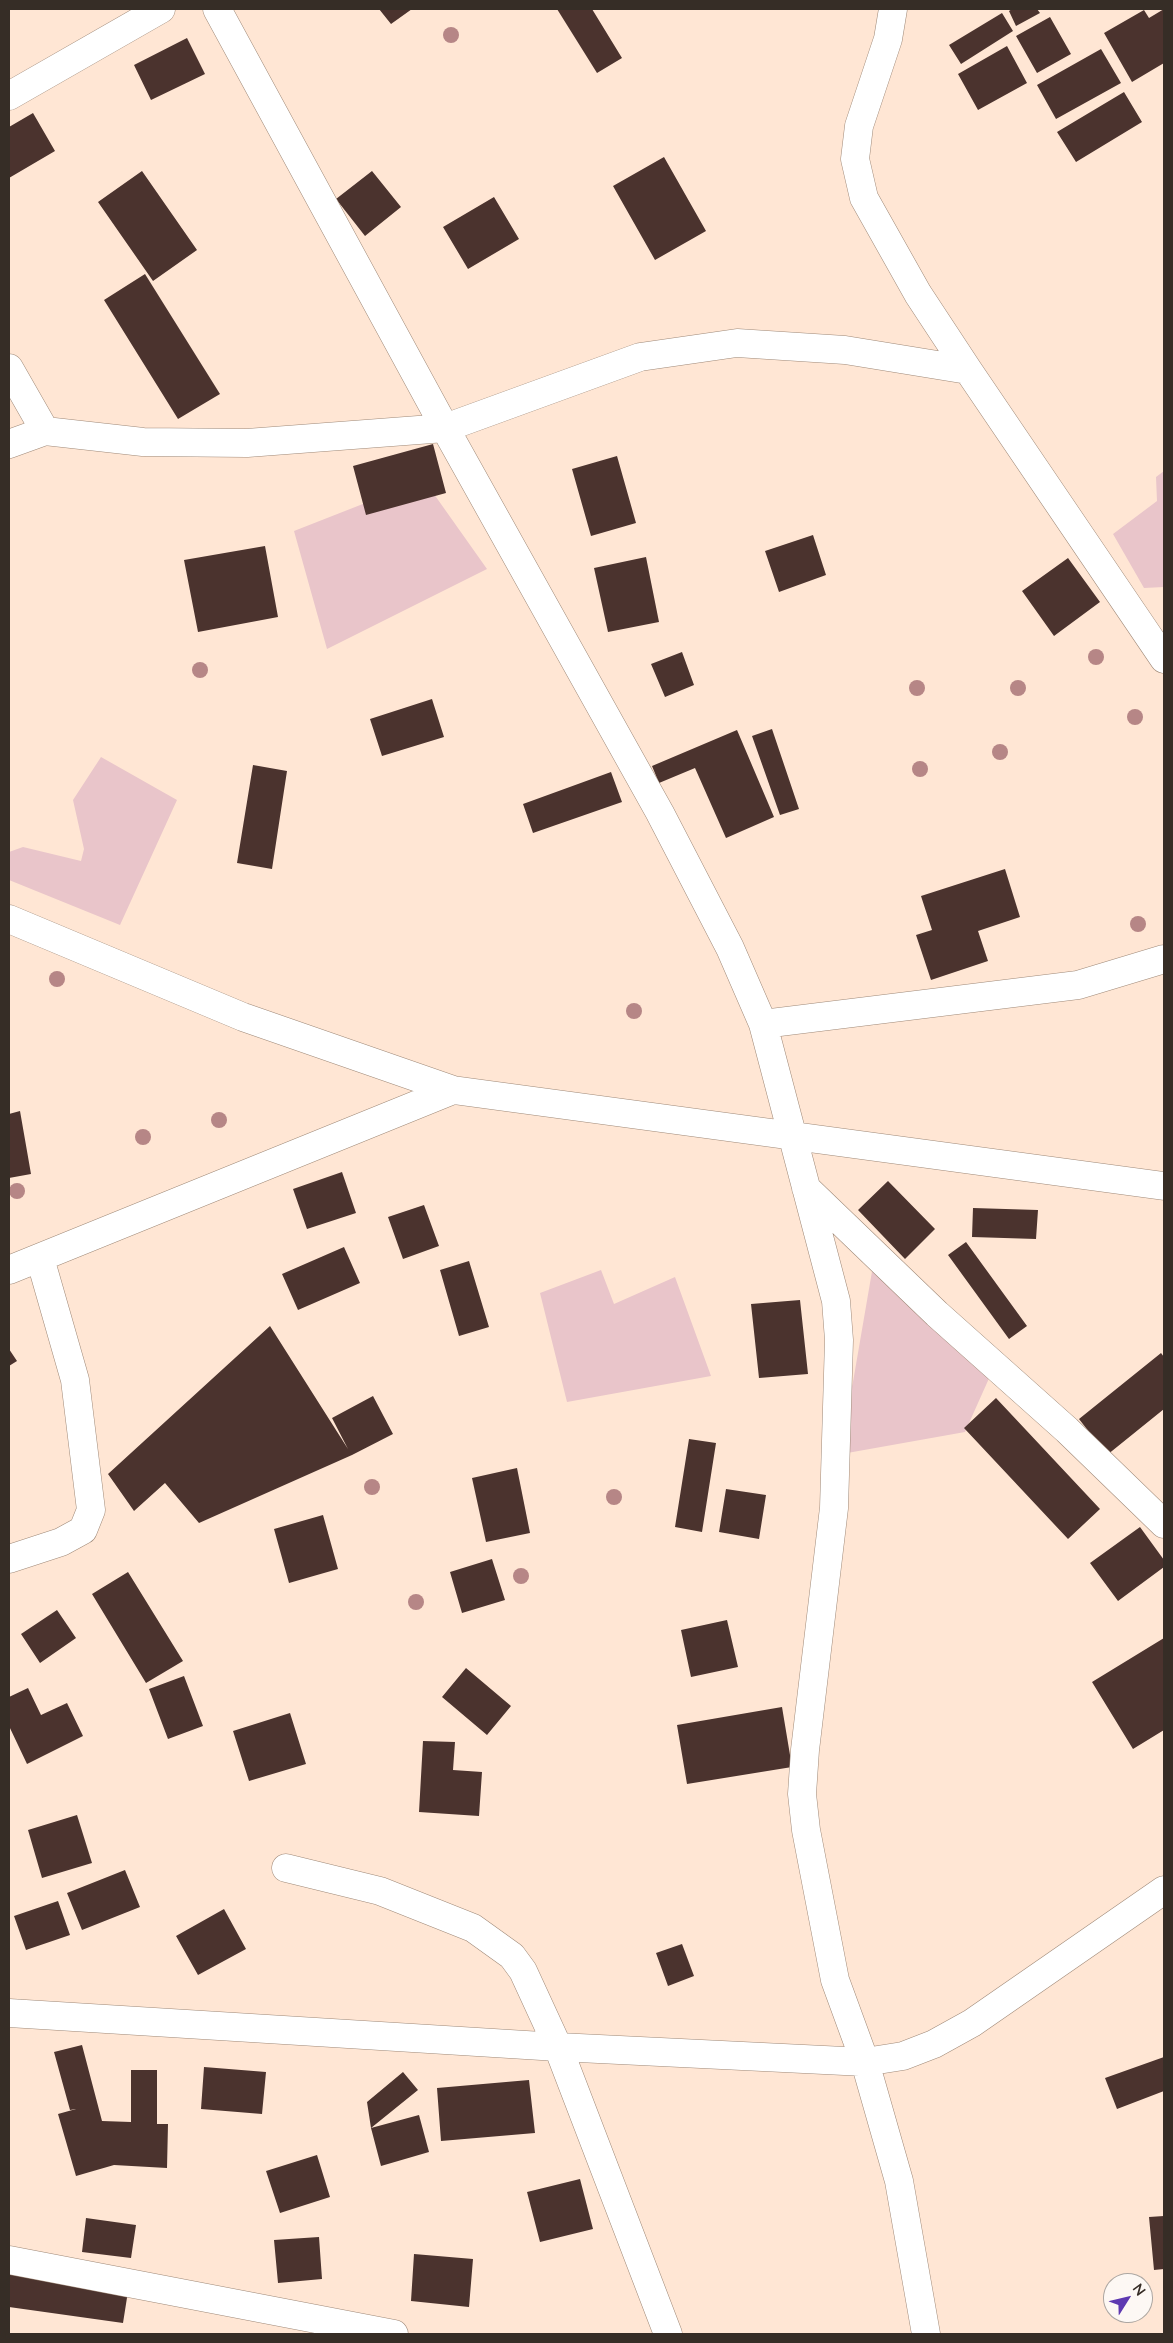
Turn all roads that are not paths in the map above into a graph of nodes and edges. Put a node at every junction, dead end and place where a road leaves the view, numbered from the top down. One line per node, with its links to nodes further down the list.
1 (161, 9): 4 (street)
2 (217, 9): 7 (street)
3 (892, 9): 6 (street)
4 (9, 96)
5 (9, 368): 8 (street)
6 (968, 370): 7 (street); 10 (street)
7 (445, 428): 8 (street); 13 (street)
8 (45, 431): 9 (street)
9 (9, 444)
10 (1164, 659)
11 (9, 919): 14 (street)
12 (1164, 959): 13 (street)
13 (763, 1024): 15 (street)
14 (453, 1090): 15 (street); 18 (street)
15 (791, 1136): 16 (street); 17 (street)
16 (1164, 1186)
17 (806, 1188): 20 (street); 26 (street)
18 (40, 1258): 19 (street); 21 (street)
19 (9, 1270)
20 (1164, 1524)
21 (9, 1559)
22 (286, 1868): 25 (street)
23 (1164, 1890): 26 (street)
24 (9, 2013): 25 (street)
25 (558, 2048): 26 (street); 29 (street)
26 (865, 2062): 30 (street)
27 (9, 2260): 28 (street)
28 (383, 2334)
29 (668, 2334)
30 (926, 2334)

